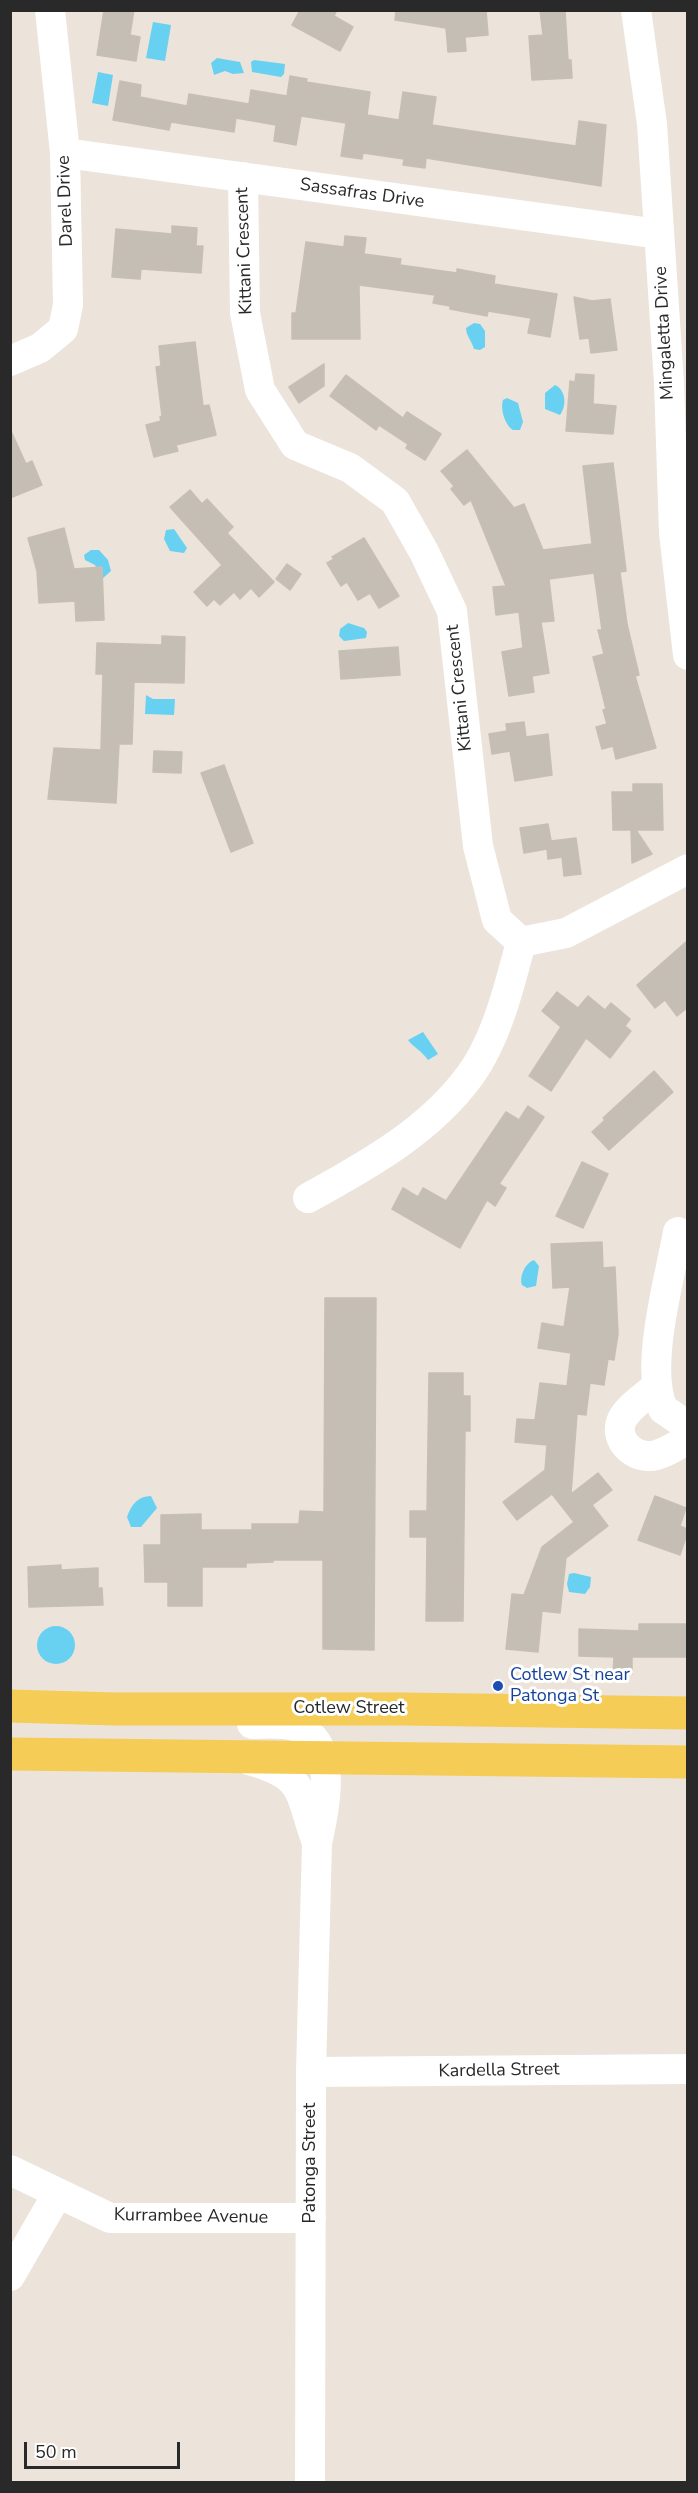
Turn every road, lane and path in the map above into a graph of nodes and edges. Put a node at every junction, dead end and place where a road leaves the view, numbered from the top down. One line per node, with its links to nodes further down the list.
1 (50, 10): 3 (street, Darel Drive)
2 (636, 10): 5 (street, Mingaletta Drive)
3 (65, 153): 4 (street, Sassafras Drive); 6 (street, Darel Drive)
4 (243, 177): 5 (street, Sassafras Drive); 9 (street, Kittani Crescent)
5 (659, 234): 7 (street, Mingaletta Drive)
6 (10, 361)
7 (687, 656)
8 (687, 869): 9 (street)
9 (521, 942): 10 (street)
10 (308, 1198)
11 (678, 1232): 12 (street)
12 (657, 1386): 13 (street); 14 (street)
13 (687, 1426)
14 (687, 1439)
15 (10, 1706): 16 (main road, Cotlew Street)
16 (115, 1709): 17 (main road, Cotlew Street); 20 (street)
17 (687, 1713)
18 (10, 1754): 19 (main road)
19 (234, 1756): 20 (main road); 22 (street, Patonga Street)
20 (324, 1758): 21 (main road); 22 (street, Patonga Street)
21 (687, 1762)
22 (317, 1843): 24 (street, Patonga Street)
23 (687, 2069): 24 (street, Kardella Street)
24 (311, 2072): 27 (street, Patonga Street)
25 (10, 2170): 26 (street, Kurrambee Avenue)
26 (58, 2193): 27 (street, Kurrambee Avenue); 28 (street)
27 (311, 2218): 29 (street, Patonga Street)
28 (10, 2276)
29 (310, 2482)

